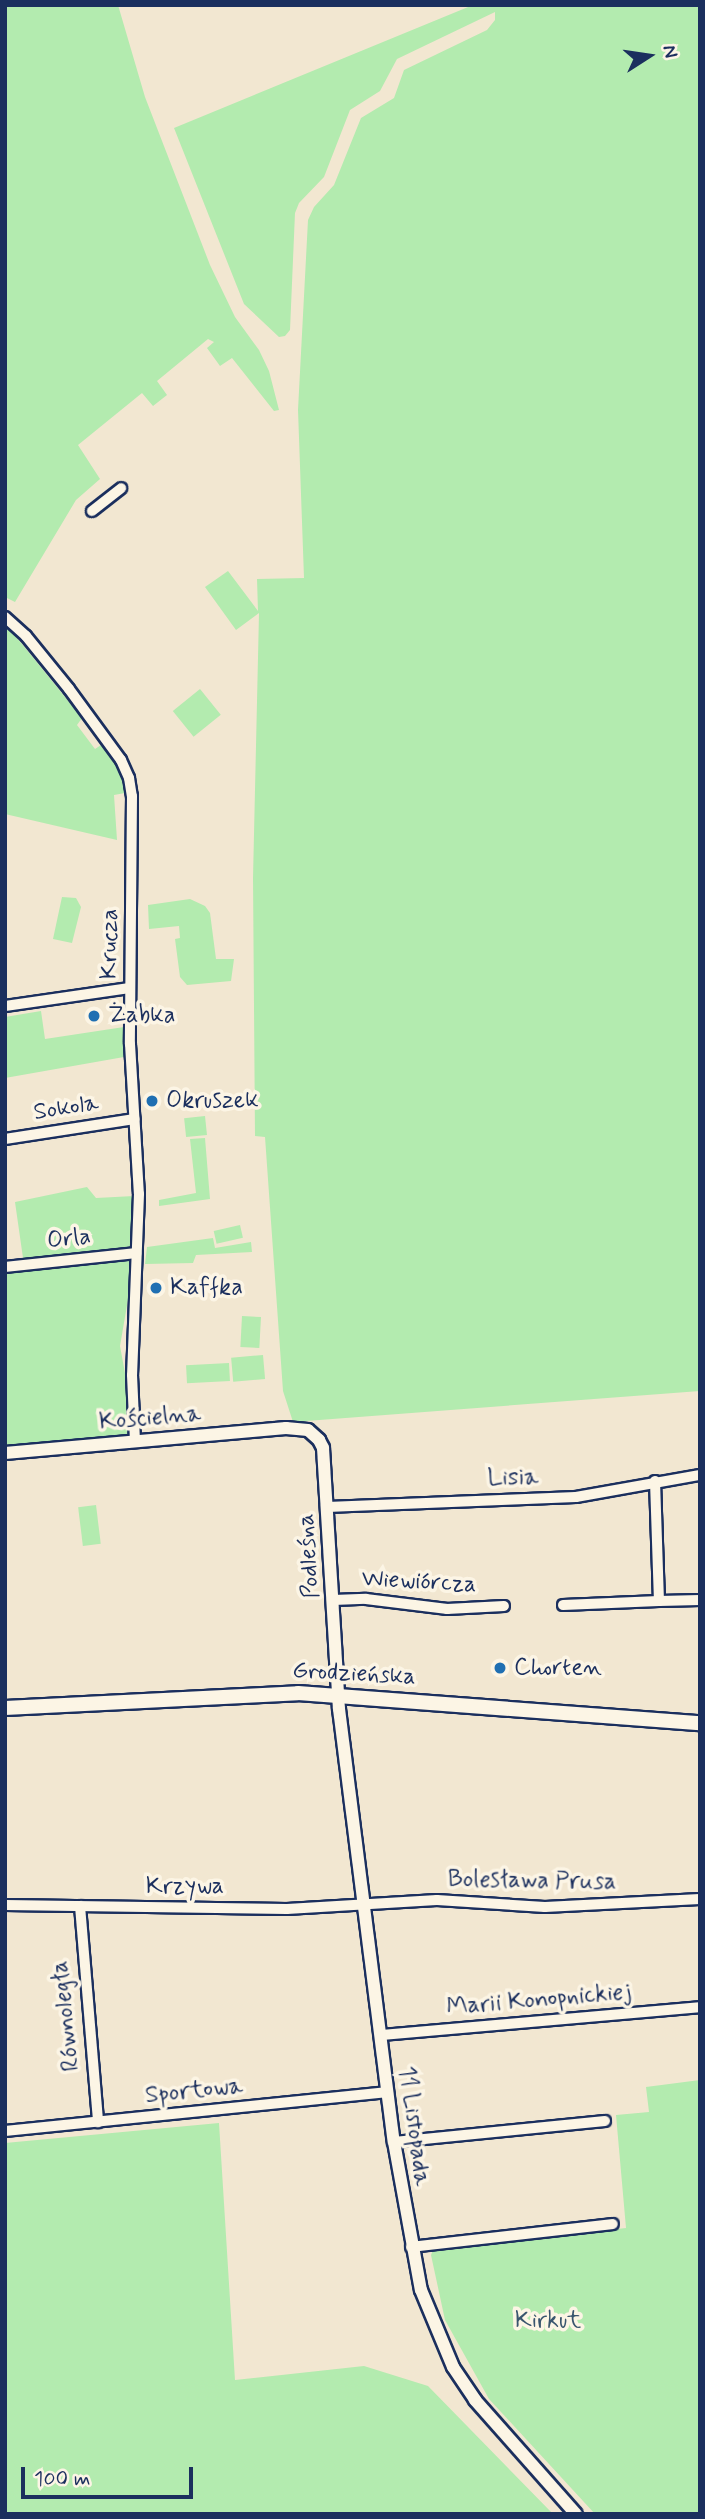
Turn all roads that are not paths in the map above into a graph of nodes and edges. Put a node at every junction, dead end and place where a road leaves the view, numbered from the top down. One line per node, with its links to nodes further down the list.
1 (121, 488): 2 (street)
2 (92, 511)
3 (5, 617): 4 (street, Krucza)
4 (130, 988): 5 (street); 6 (street, Krucza)
5 (5, 1006)
6 (134, 1118): 7 (street, Sokola); 8 (street, Krucza)
7 (5, 1139)
8 (136, 1253): 9 (street, Orla); 11 (street, Krucza)
9 (5, 1267)
10 (299, 1427): 11 (street, Kościelna); 15 (street, Podleśna)
11 (135, 1441): 12 (street, Kościelna)
12 (5, 1453)
13 (700, 1475): 14 (street, Lisia)
14 (656, 1481): 15 (street, Lisia); 18 (street)
15 (327, 1507): 16 (street, Podleśna)
16 (333, 1600): 20 (street, Wiewiórcza); 21 (street, Podleśna)
17 (700, 1600): 18 (street)
18 (659, 1601): 19 (street)
19 (564, 1605)
20 (504, 1606)
21 (337, 1694): 22 (main road, Grodzieńska); 23 (main road, Grodzieńska); 25 (street, 11 Listopada)
22 (5, 1708)
23 (700, 1723)
24 (700, 1899): 25 (street, Bolesława Prusa)
25 (364, 1904): 27 (street, Krzywa); 29 (street, 11 Listopada)
26 (5, 1905): 27 (street, Krzywa)
27 (80, 1906): 32 (street, Równoległa)
28 (700, 2007): 29 (street, Marii Konopnickiej)
29 (381, 2035): 30 (street, 11 Listopada)
30 (388, 2092): 32 (street, Sportowa); 34 (street, 11 Listopada)
31 (605, 2121): 34 (street)
32 (98, 2122): 33 (street, Sportowa)
33 (5, 2132)
34 (394, 2142): 36 (street, 11 Listopada)
35 (612, 2224): 36 (street)
36 (411, 2247): 37 (street, 11 Listopada)
37 (576, 2514)

